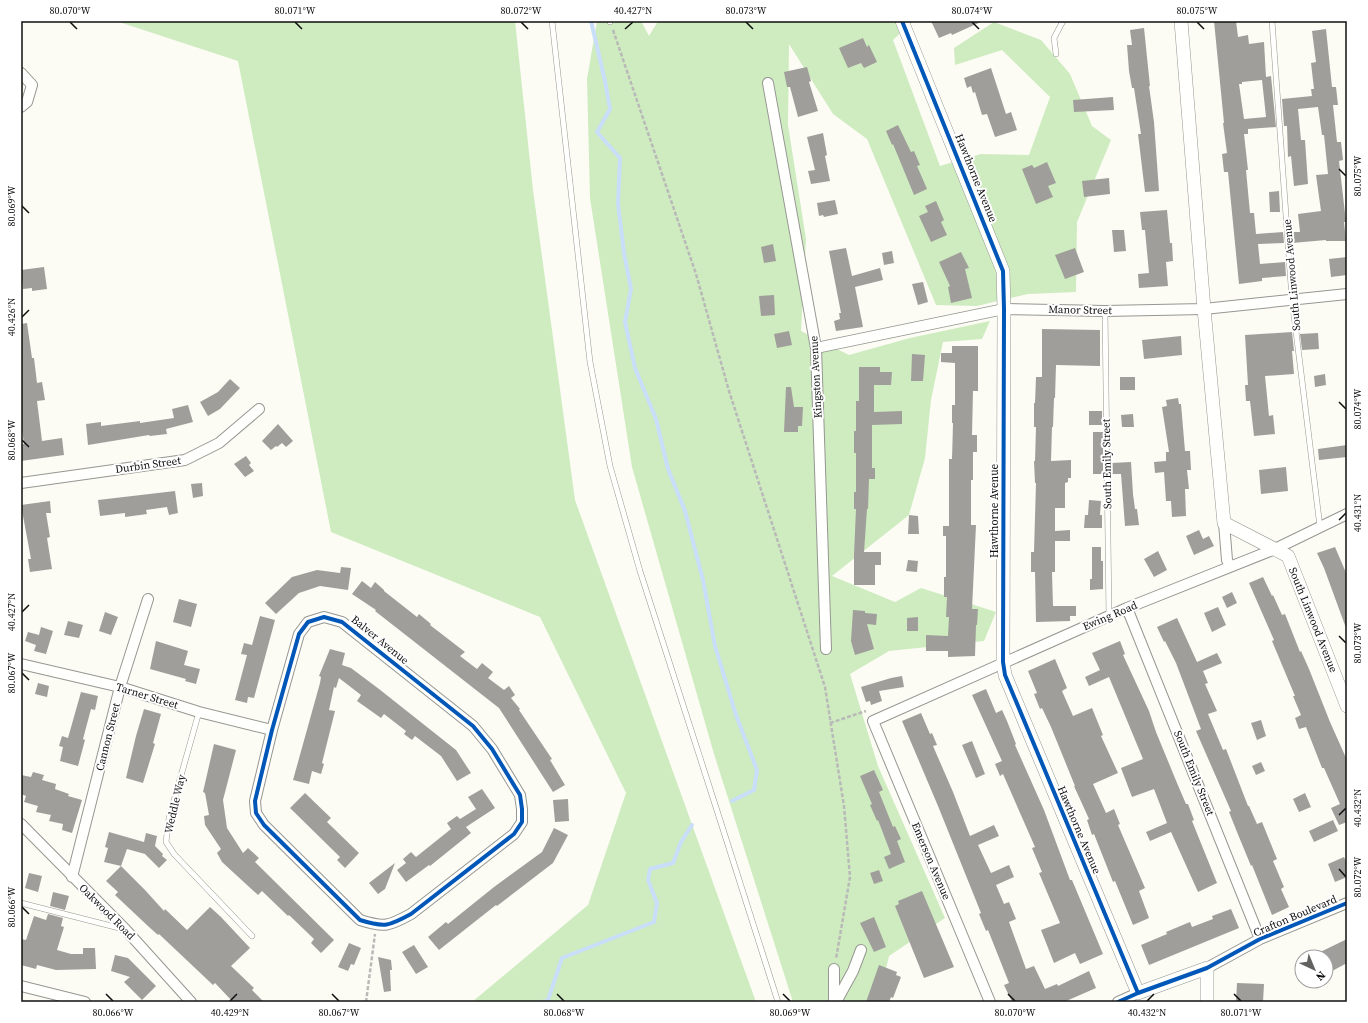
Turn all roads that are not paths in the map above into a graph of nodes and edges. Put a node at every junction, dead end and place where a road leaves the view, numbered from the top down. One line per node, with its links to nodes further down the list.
1 (552, 21): 48 (lane)
2 (902, 21): 12 (street, Hawthorne Avenue)
3 (1063, 21): 6 (lane)
4 (1181, 21): 13 (street)
5 (1272, 21): 11 (lane, South Linwood Avenue)
6 (1056, 54)
7 (21, 74): 9 (street)
8 (768, 84): 15 (street, Kingston Avenue)
9 (21, 107)
10 (1347, 294): 11 (street, Manor Street)
11 (1292, 299): 13 (street, Manor Street); 20 (lane, South Linwood Avenue)
12 (1004, 309): 14 (street, Manor Street); 15 (street, Manor Street); 27 (street, Hawthorne Avenue)
13 (1204, 309): 14 (street, Manor Street); 19 (street)
14 (1105, 311): 25 (lane, South Emily Street)
15 (816, 348): 26 (street, Kingston Avenue)
16 (259, 409): 17 (street, Durbin Street)
17 (21, 483)
18 (1347, 514): 20 (street, Ewing Road)
19 (1224, 523): 21 (street, South Linwood Avenue); 22 (street)
20 (1320, 528): 21 (street, Ewing Road)
21 (1275, 549): 22 (street, Ewing Road); 30 (street, South Linwood Avenue)
22 (1230, 567): 24 (street, Ewing Road)
23 (148, 599): 29 (street, Cannon Street)
24 (1127, 608): 25 (street, Ewing Road); 40 (street, South Emily Street)
25 (1109, 616): 27 (street, Ewing Road)
26 (826, 650)
27 (1003, 662): 32 (street, Ewing Road); 45 (street, Hawthorne Avenue)
28 (21, 664): 29 (street, Tarner Street)
29 (120, 687): 31 (street, Tarner Street); 35 (street, Cannon Street)
30 (1347, 706)
31 (199, 712): 33 (street, Tarner Street); 39 (lane, Weddle Way)
32 (873, 721): 50 (street, Emerson Avenue)
33 (272, 730): 33 (street, Balver Avenue)
34 (21, 824): 35 (street, Oakwood Road)
35 (72, 877): 38 (street, Oakwood Road)
36 (21, 903): 38 (lane)
37 (1347, 903): 40 (street, Crafton Boulevard)
38 (126, 930): 47 (street, Oakwood Road)
39 (252, 936)
40 (1260, 939): 42 (street, Crafton Boulevard)
41 (861, 950): 49 (street)
42 (1207, 968): 45 (street, Crafton Boulevard); 52 (street)
43 (834, 969): 49 (street)
44 (21, 986): 46 (street)
45 (1138, 994): 51 (street, Crafton Boulevard)
46 (85, 1002)
47 (191, 1002)
48 (778, 1002)
49 (835, 1002)
50 (990, 1002)
51 (1118, 1002)
52 (1207, 1002)

